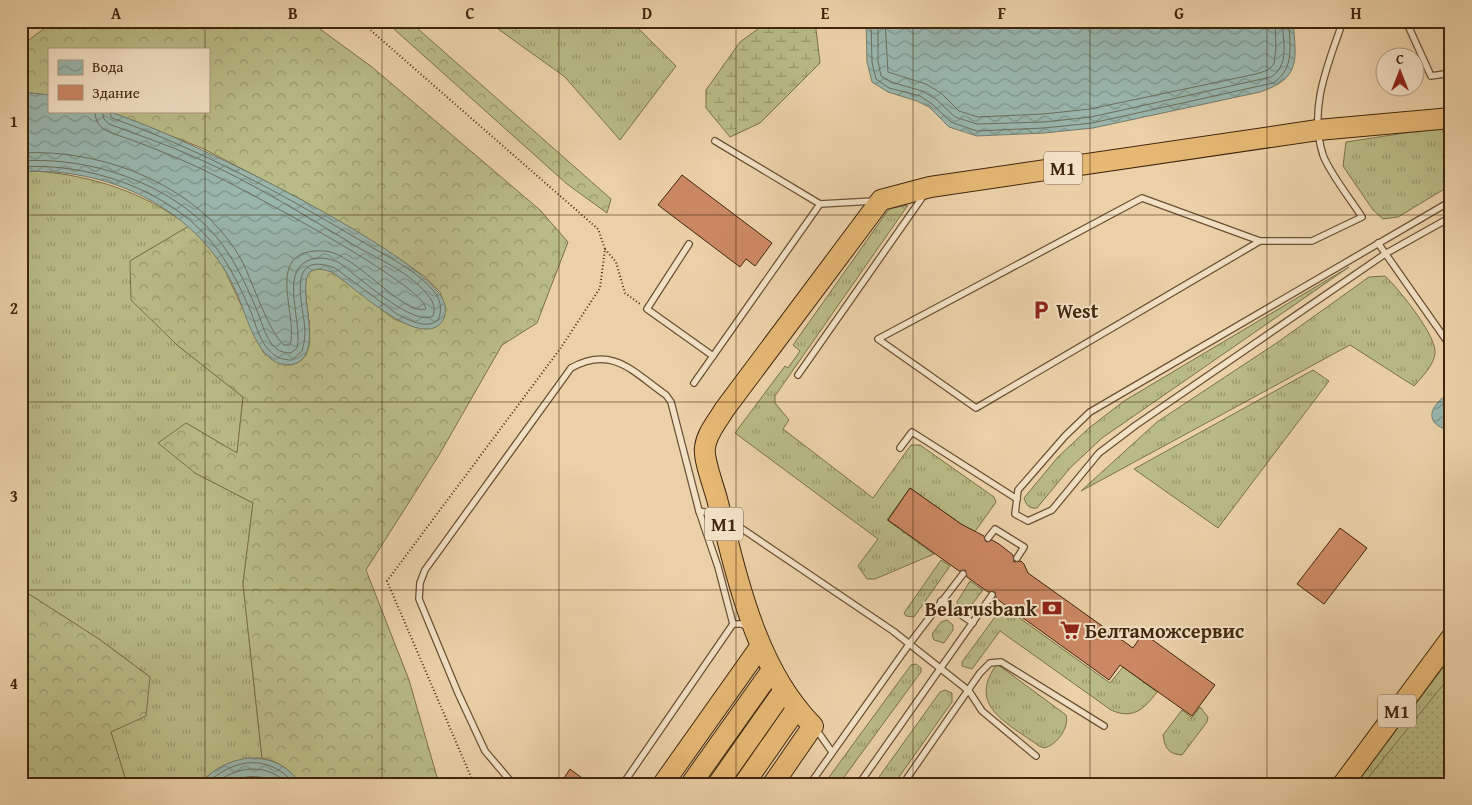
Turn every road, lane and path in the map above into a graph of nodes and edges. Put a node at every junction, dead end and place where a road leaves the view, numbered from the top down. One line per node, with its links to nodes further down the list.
1 (360, 21): 16 (path)
2 (1343, 21): 6 (lane)
3 (1406, 21): 4 (lane)
4 (1451, 73)
5 (1451, 118): 6 (highway, М1)
6 (1318, 130): 8 (highway, М1); 13 (lane)
7 (715, 142): 11 (lane)
8 (930, 187): 9 (highway, М1); 21 (lane)
9 (881, 200): 11 (lane); 26 (highway, М1)
10 (1451, 200): 14 (lane)
11 (820, 204): 20 (lane)
12 (1451, 217): 17 (lane)
13 (1260, 240): 13 (lane)
14 (1378, 243): 17 (lane); 24 (lane)
15 (689, 244): 18 (lane)
16 (605, 249): 18 (path); 42 (path)
17 (1386, 254): 19 (lane); 24 (lane)
18 (647, 309): 20 (lane)
19 (1451, 347)
20 (713, 356): 22 (lane)
21 (798, 375)
22 (694, 383)
23 (900, 448): 24 (lane)
24 (1017, 499)
25 (699, 511): 26 (lane); 32 (lane); 43 (lane)
26 (721, 515): 35 (lane); 37 (highway, М1)
27 (988, 538): 28 (lane)
28 (1017, 558)
29 (962, 574): 31 (lane)
30 (992, 595): 33 (lane)
31 (941, 601): 33 (lane); 35 (lane)
32 (733, 624): 37 (lane); 44 (lane)
33 (972, 624): 36 (lane)
34 (1451, 638): 57 (highway, М1)
35 (910, 643): 36 (lane); 40 (lane)
36 (941, 670): 38 (lane); 55 (lane)
37 (782, 683): 40 (lane); 45 (highway); 46 (highway); 47 (highway); 48 (highway); 49 (highway); 50 (highway); 51 (highway); 52 (highway); 53 (highway)
38 (969, 691): 39 (lane); 41 (lane); 56 (lane)
39 (1104, 726)
40 (832, 752): 54 (lane)
41 (1036, 756)
42 (474, 784)
43 (513, 784)
44 (623, 784)
45 (663, 784)
46 (677, 784)
47 (691, 784)
48 (704, 784)
49 (718, 784)
50 (732, 784)
51 (744, 784)
52 (756, 784)
53 (773, 784)
54 (810, 784)
55 (859, 784)
56 (903, 784)
57 (1342, 784)

